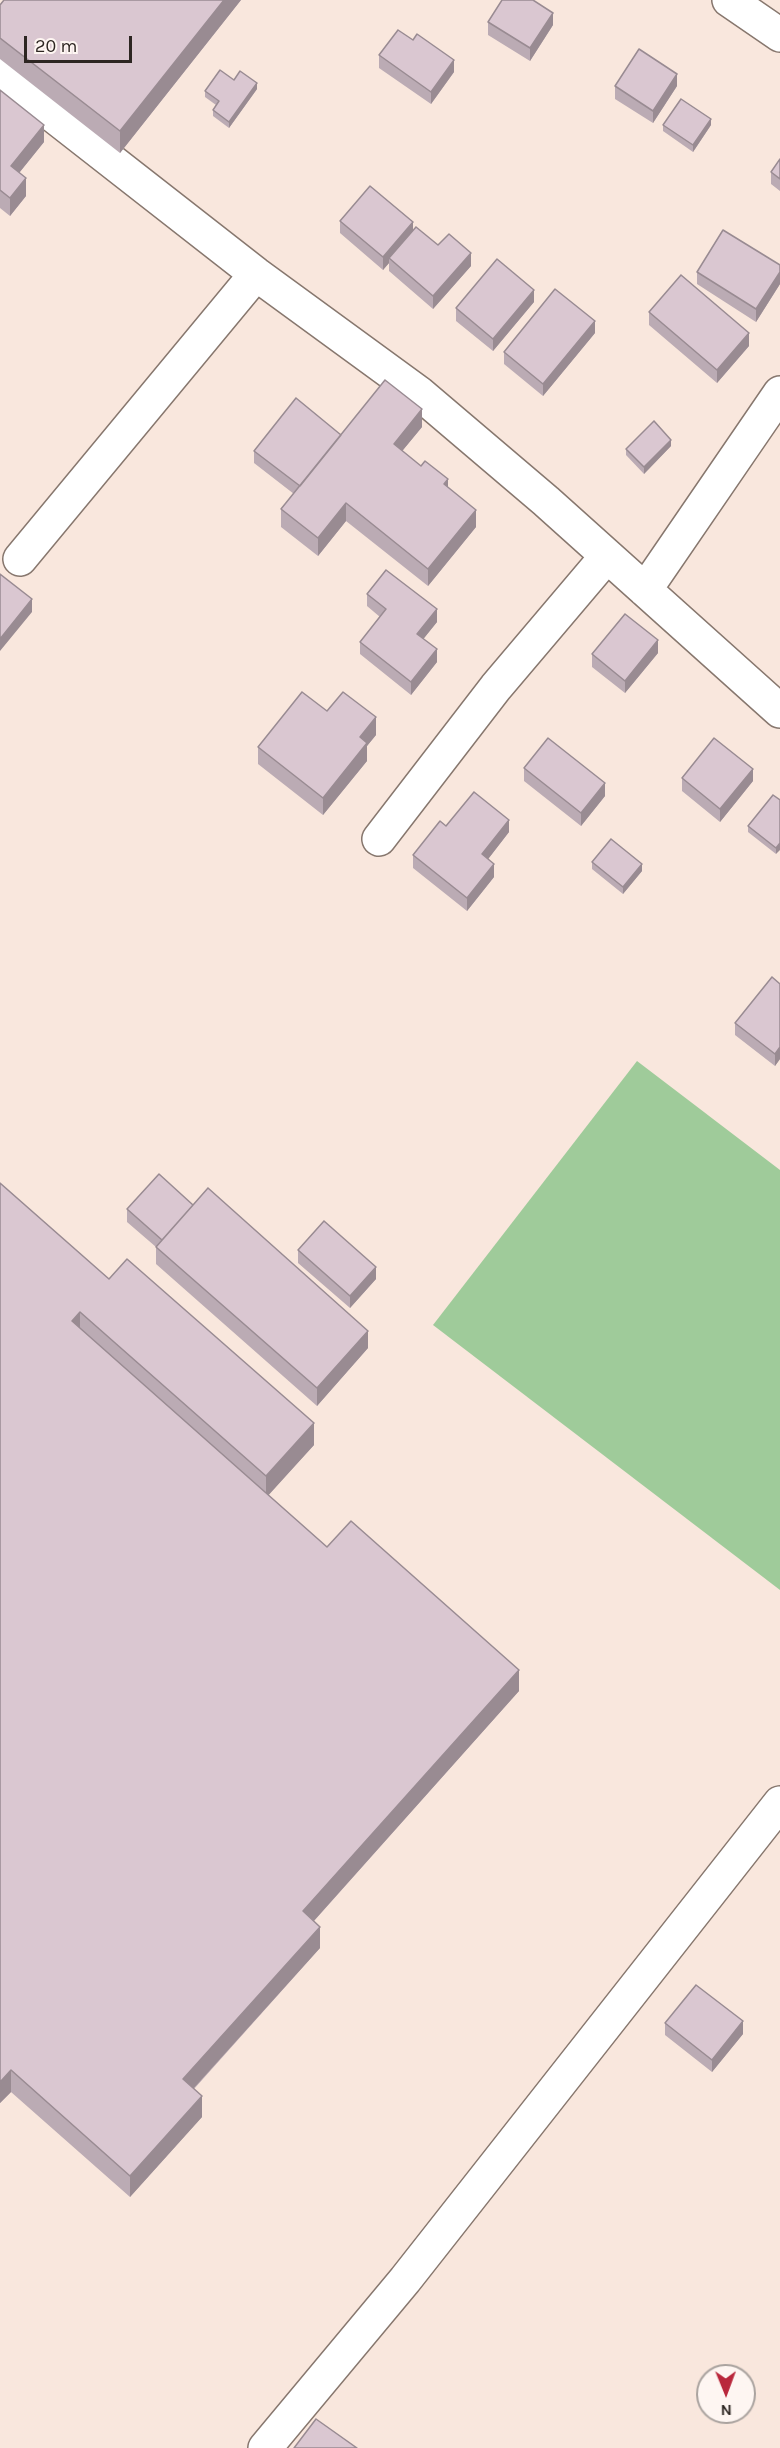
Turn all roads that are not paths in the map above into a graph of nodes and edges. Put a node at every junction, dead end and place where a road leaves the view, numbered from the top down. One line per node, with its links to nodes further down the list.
1 (729, 0): 2 (street)
2 (780, 35)
3 (0, 74): 4 (street)
4 (256, 274): 6 (street); 7 (street)
5 (780, 393): 8 (street)
6 (607, 556): 8 (street); 10 (street)
7 (20, 559)
8 (645, 590): 9 (street)
9 (780, 711)
10 (379, 839)
11 (780, 1803): 12 (street)
12 (265, 2448)

